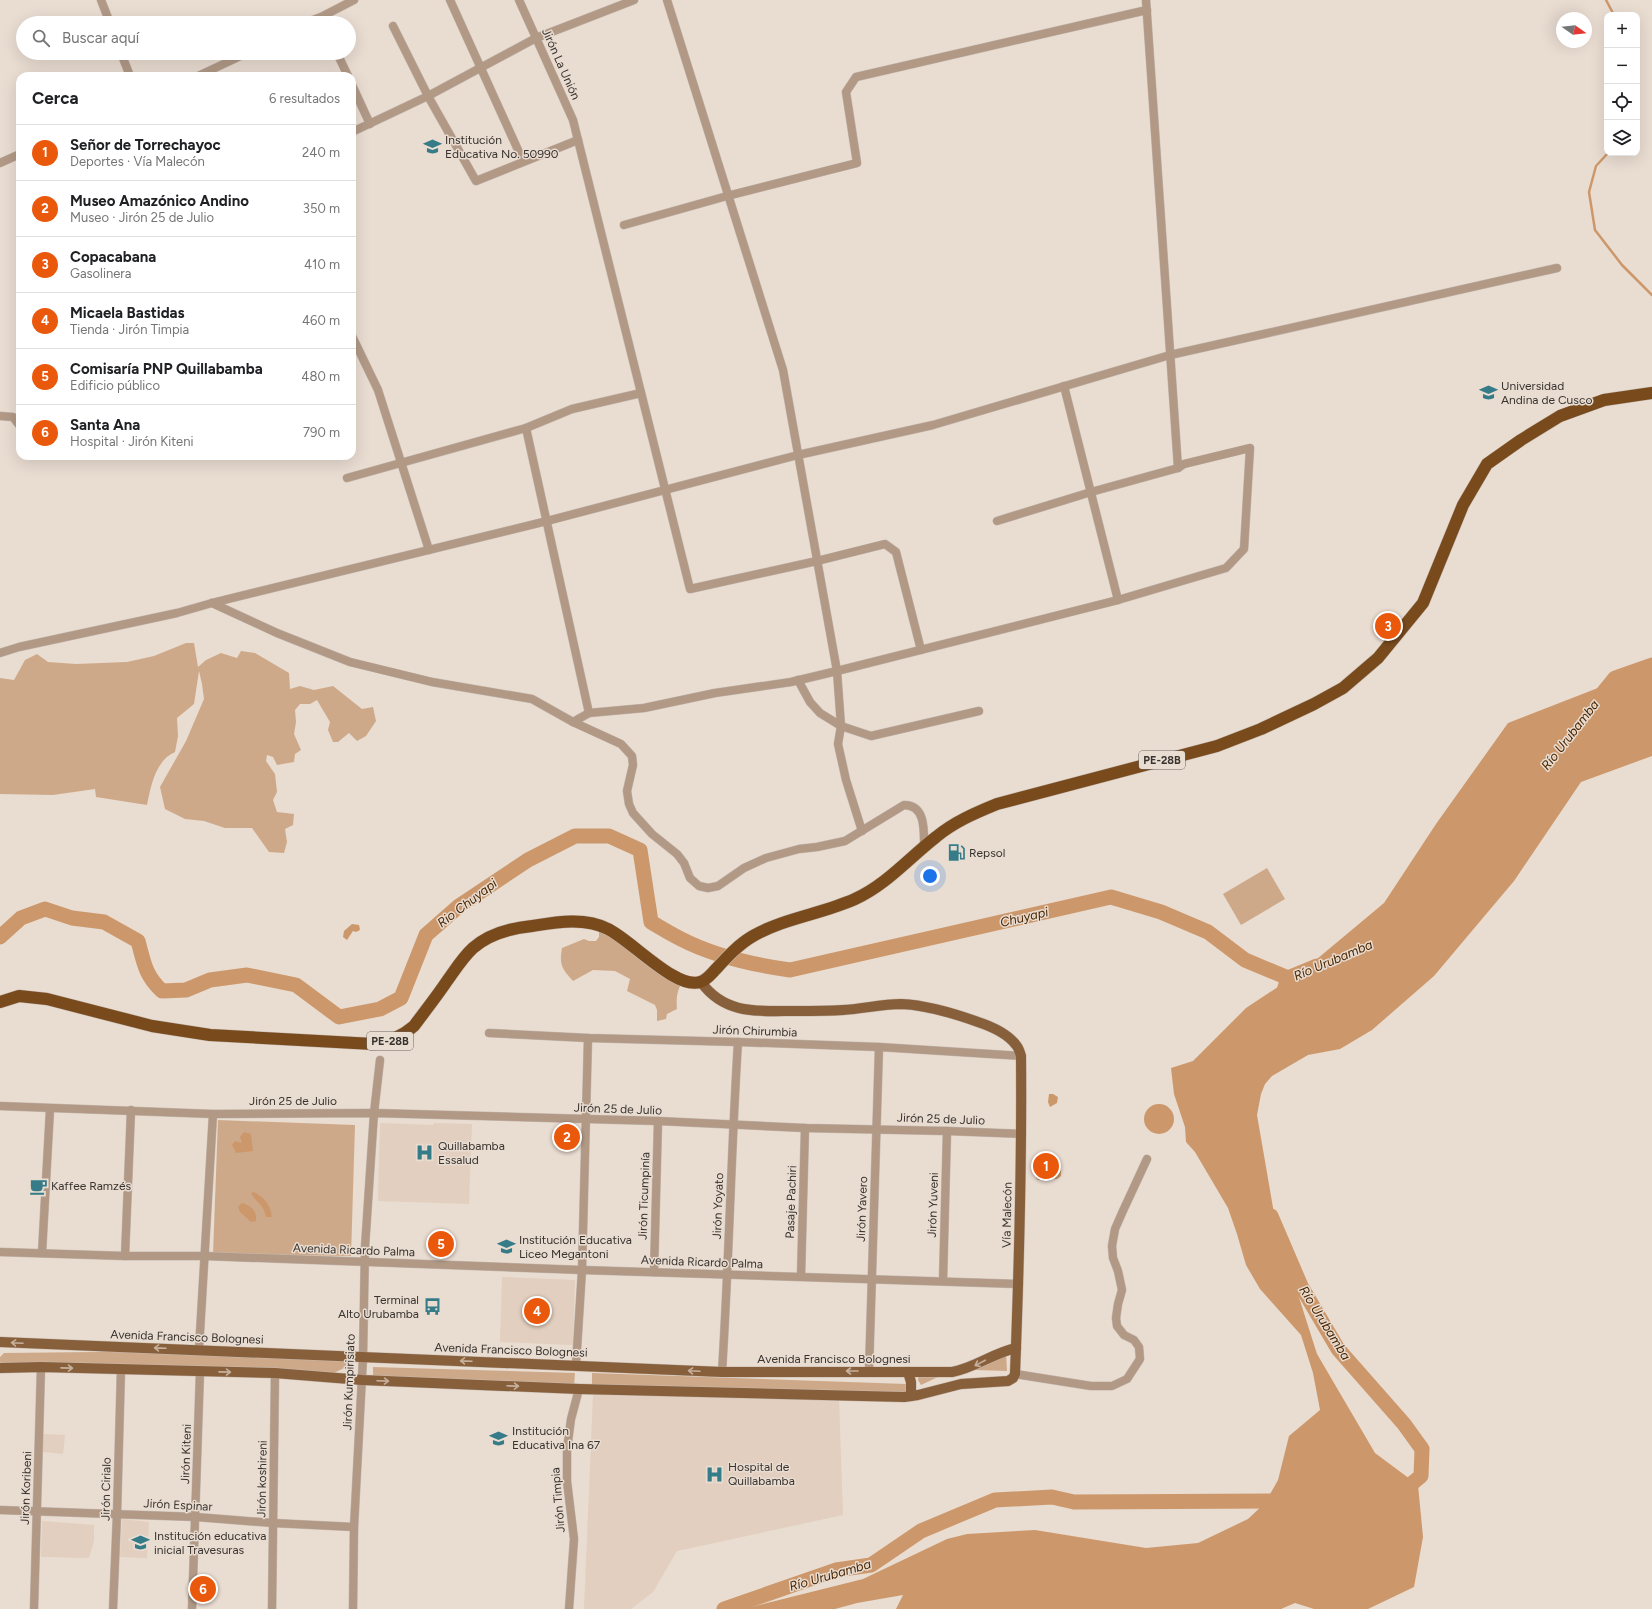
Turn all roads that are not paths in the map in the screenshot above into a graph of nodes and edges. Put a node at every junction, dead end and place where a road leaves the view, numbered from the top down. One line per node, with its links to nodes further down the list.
1 (101, 0): 9 (street)
2 (354, 0): 10 (street)
3 (450, 0): 16 (street)
4 (519, 0): 12 (street, Jirón La Unión)
5 (634, 0): 12 (street)
6 (667, 0): 28 (street)
7 (1146, 0): 8 (street)
8 (1147, 10): 28 (street); 32 (street)
9 (107, 16)
10 (323, 16)
11 (393, 26): 21 (street)
12 (536, 38): 16 (street); 24 (street, Jirón La Unión)
13 (124, 60): 17 (street)
14 (235, 60): 18 (street)
15 (340, 60): 19 (street)
16 (480, 68): 21 (street); 26 (street)
17 (128, 72)
18 (214, 72)
19 (346, 72)
20 (356, 94): 22 (street)
21 (428, 96): 22 (street); 26 (street)
22 (370, 124): 23 (street)
23 (356, 130)
24 (578, 140): 26 (street); 34 (street, Jirón La Unión)
25 (16, 156): 27 (street)
26 (523, 162)
27 (0, 163)
28 (728, 196): 29 (street); 39 (street)
29 (624, 225)
30 (1557, 268): 32 (street)
31 (356, 344): 40 (street)
32 (1170, 355): 33 (street); 41 (street)
33 (1064, 386): 39 (street); 44 (street)
34 (641, 393): 38 (street); 43 (street, Jirón La Unión)
35 (1652, 394): 60 (highway, PE-28B)
36 (0, 416): 37 (street)
37 (16, 421)
38 (526, 428): 40 (street); 45 (street)
39 (798, 455): 43 (street); 48 (street)
40 (401, 464): 42 (street); 47 (street)
41 (1178, 468): 44 (street); 49 (street)
42 (347, 478)
43 (666, 490): 45 (street); 48 (street, Jirón La Unión)
44 (1090, 492): 46 (street); 49 (street)
45 (547, 521): 47 (street); 56 (street)
46 (997, 521)
47 (429, 550): 50 (street)
48 (817, 562): 51 (street); 53 (street)
49 (1118, 600): 51 (street)
50 (212, 603): 52 (street); 57 (street)
51 (921, 650): 53 (street)
52 (0, 653)
53 (837, 671): 54 (street); 58 (street)
54 (798, 680): 56 (street); 58 (street)
55 (979, 711): 58 (street)
56 (589, 713): 57 (street)
57 (572, 722): 59 (street)
58 (841, 726): 59 (street)
59 (862, 831): 60 (street)
60 (924, 847): 61 (highway, PE-28B)
61 (700, 982): 62 (highway, PE-28B); 67 (main road)
62 (0, 1002)
63 (489, 1033): 64 (street, Jirón Chirumbia)
64 (588, 1038): 65 (street, Jirón Chirumbia); 74 (street)
65 (738, 1042): 66 (street, Jirón Chirumbia); 76 (street, Jirón Yoyato)
66 (880, 1047): 67 (street, Jirón Chirumbia); 78 (street, Jirón Yavero)
67 (1021, 1056): 80 (main road, Vía Malecón)
68 (380, 1060): 72 (street, Jirón Kumpirisiato)
69 (0, 1106): 70 (street, Jirón 25 de Julio)
70 (50, 1108): 71 (street, Jirón 25 de Julio); 83 (street)
71 (131, 1110): 73 (street, Jirón 25 de Julio); 84 (street)
72 (374, 1113): 73 (street, Jirón 25 de Julio); 74 (street, Jirón 25 de Julio); 86 (street, Jirón Kumpirisiato)
73 (213, 1114): 85 (street)
74 (586, 1120): 75 (street, Jirón 25 de Julio); 87 (street)
75 (658, 1121): 76 (street, Jirón 25 de Julio); 88 (street, Jirón Ticumpinía)
76 (733, 1126): 77 (street, Jirón 25 de Julio); 89 (street, Jirón Yoyato)
77 (805, 1128): 78 (street, Jirón 25 de Julio); 90 (street, Pasaje Pachiri)
78 (876, 1130): 79 (street, Jirón 25 de Julio); 91 (street, Jirón Yavero)
79 (947, 1131): 80 (street, Jirón 25 de Julio); 92 (street, Jirón Yuveni)
80 (1022, 1134): 93 (main road, Vía Malecón)
81 (1147, 1160): 107 (street)
82 (0, 1252): 83 (street, Avenida Ricardo Palma)
83 (42, 1253): 84 (street, Avenida Ricardo Palma)
84 (125, 1256): 85 (street, Avenida Ricardo Palma)
85 (205, 1256): 86 (street, Avenida Ricardo Palma); 96 (street)
86 (364, 1262): 87 (street, Avenida Ricardo Palma); 97 (street, Jirón Kumpirisiato)
87 (582, 1270): 88 (street, Avenida Ricardo Palma); 98 (street)
88 (654, 1272): 89 (street, Avenida Ricardo Palma)
89 (728, 1275): 90 (street, Avenida Ricardo Palma); 105 (street, Jirón Yoyato)
90 (801, 1276): 91 (street, Avenida Ricardo Palma)
91 (871, 1279): 92 (street, Avenida Ricardo Palma); 103 (street, Jirón Yavero)
92 (943, 1281): 93 (street, Avenida Ricardo Palma)
93 (1019, 1284): 95 (main road, Vía Malecón)
94 (0, 1342): 96 (main road, Avenida Francisco Bolognesi, one-way to 94)
95 (1016, 1348): 106 (main road, Avenida Francisco Bolognesi, one-way to 106); 107 (main road, Vía Malecón)
96 (199, 1350): 97 (main road, Avenida Francisco Bolognesi)
97 (363, 1358): 98 (main road, Avenida Francisco Bolognesi, one-way to 97); 108 (street, Jirón Kumpirisiato)
98 (576, 1365): 105 (main road, Avenida Francisco Bolognesi, one-way to 98)
99 (41, 1367): 100 (main road); 101 (main road, one-way to 101); 112 (street, Jirón Koribeni)
100 (0, 1368)
101 (120, 1369): 102 (main road); 113 (street, Jirón Cirialo)
102 (200, 1371): 104 (main road, one-way to 104); 114 (street, Jirón Kiteni)
103 (869, 1371): 105 (main road, Avenida Francisco Bolognesi, one-way to 105); 106 (main road, Avenida Francisco Bolognesi)
104 (275, 1372): 108 (main road); 115 (street, Jirón koshireni)
105 (722, 1372)
106 (908, 1372): 110 (main road)
107 (1015, 1374): 110 (main road)
108 (362, 1380): 109 (main road, one-way to 109); 116 (street, Jirón Kumpirisiato)
109 (579, 1389): 110 (main road); 122 (street, Jirón Timpia)
110 (911, 1396)
111 (0, 1510): 112 (street, Jirón Espinar)
112 (37, 1511): 113 (street, Jirón Espinar); 117 (street, Jirón Koribeni)
113 (118, 1514): 114 (street, Jirón Espinar); 118 (street, Jirón Cirialo)
114 (196, 1517): 115 (street, Jirón Espinar); 119 (street, Jirón Kiteni)
115 (273, 1524): 116 (street, Jirón Espinar); 120 (street, Jirón koshireni)
116 (354, 1527): 121 (street, Jirón Kumpirisiato)
117 (34, 1609)
118 (113, 1609)
119 (192, 1609)
120 (272, 1609)
121 (353, 1609)
122 (569, 1609)

